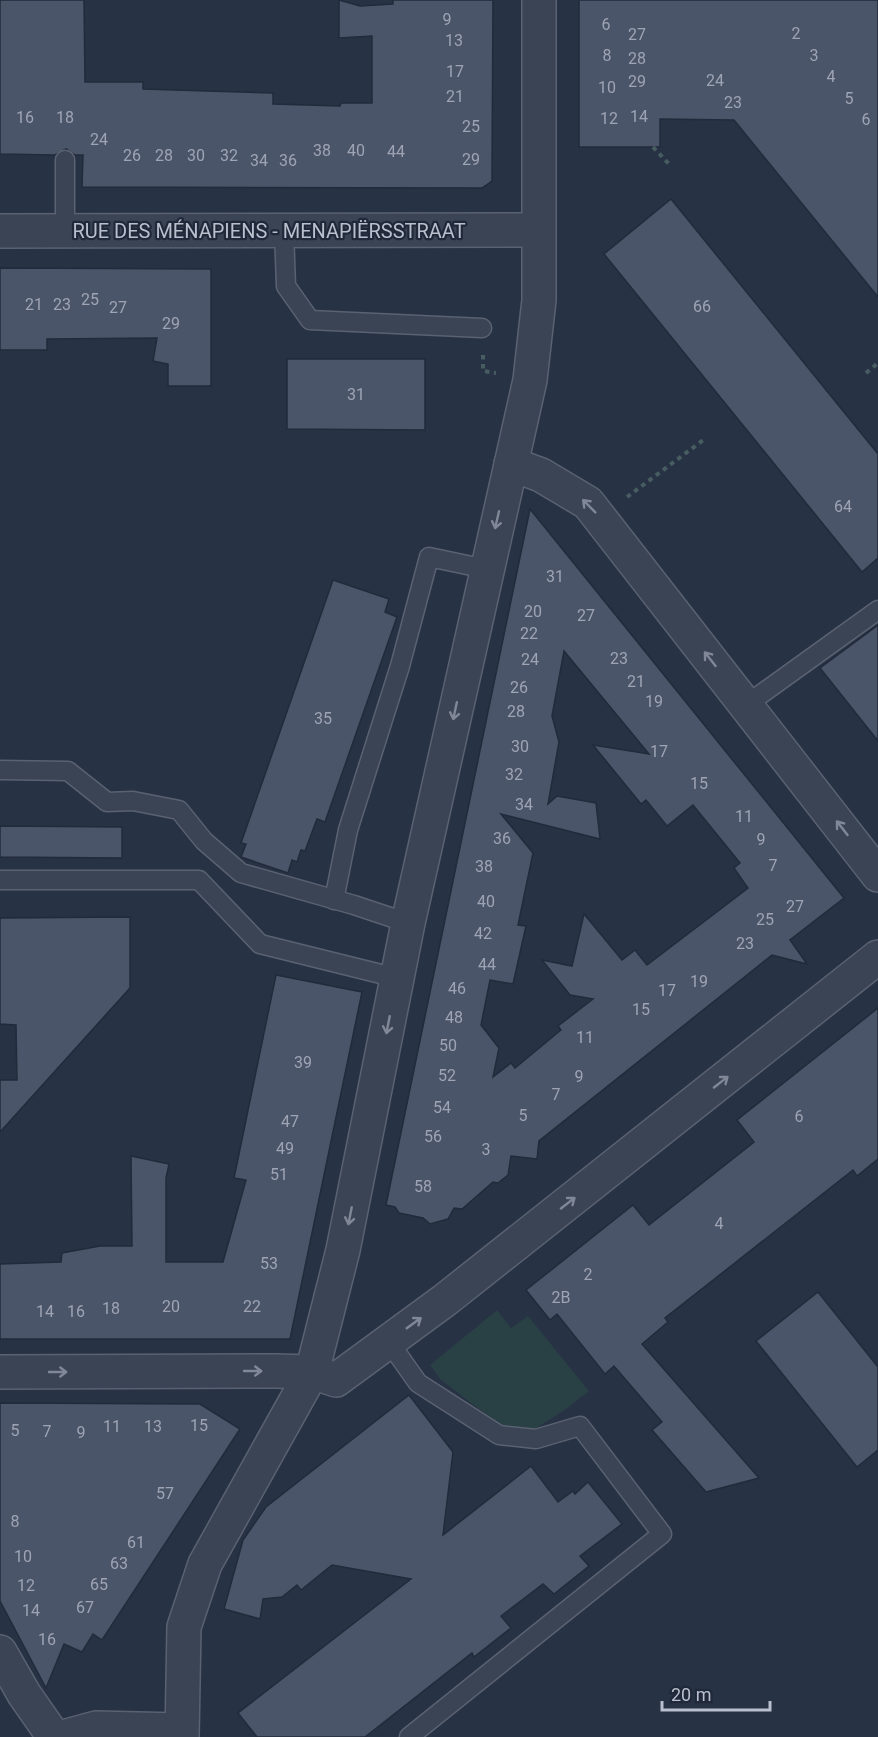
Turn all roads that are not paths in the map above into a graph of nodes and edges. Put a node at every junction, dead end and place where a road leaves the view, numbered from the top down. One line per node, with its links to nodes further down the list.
1 (539, 0): 3 (street)
2 (65, 160): 5 (lane)
3 (538, 230): 6 (street, RUE DES MÉNAPIENS - MENAPIËRSSTRAAT); 8 (street)
4 (0, 231): 5 (street, RUE DES MÉNAPIENS - MENAPIËRSSTRAAT)
5 (65, 231): 6 (street, RUE DES MÉNAPIENS - MENAPIËRSSTRAAT)
6 (284, 231): 7 (lane)
7 (482, 328)
8 (511, 464): 9 (street, one-way to 9); 11 (street, one-way to 8)
9 (486, 569): 15 (lane); 16 (street, one-way to 16)
10 (878, 610): 11 (lane)
11 (746, 705): 13 (street, one-way to 11)
12 (0, 770): 15 (lane)
13 (878, 875)
14 (0, 880): 18 (lane)
15 (334, 900): 16 (lane)
16 (408, 923): 18 (street)
17 (878, 957): 19 (street, one-way to 17)
18 (397, 978): 21 (street, one-way to 21)
19 (389, 1342): 21 (street); 26 (lane)
20 (0, 1372): 21 (street, one-way to 21)
21 (312, 1372): 23 (street)
22 (0, 1652): 24 (street)
23 (181, 1734): 25 (street)
24 (54, 1737)
25 (63, 1737)
26 (409, 1737)

